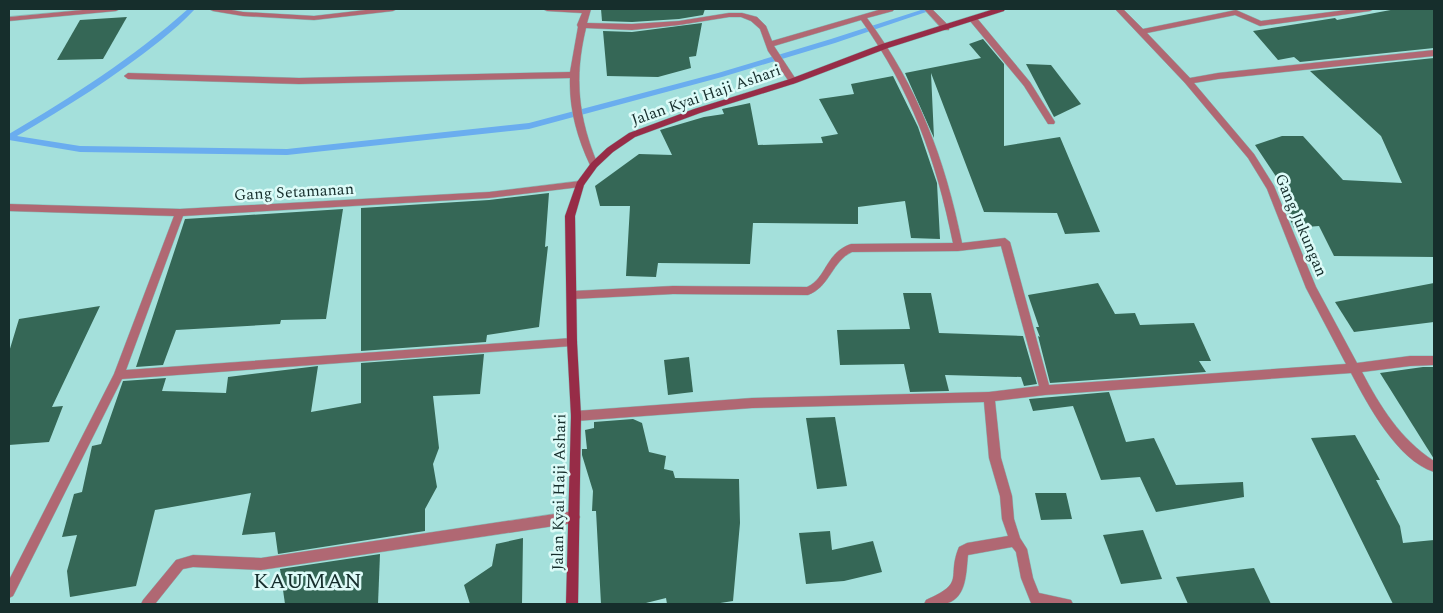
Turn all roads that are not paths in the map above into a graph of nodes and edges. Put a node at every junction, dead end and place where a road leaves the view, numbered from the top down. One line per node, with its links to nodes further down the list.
1 (116, 9): 11 (street)
2 (214, 9): 3 (street)
3 (393, 9)
4 (547, 9): 10 (street)
5 (890, 9): 12 (street)
6 (928, 9): 15 (street)
7 (1001, 9): 13 (main road, Jalan Kyai Haji Ashari)
8 (1119, 9): 16 (street, Gang Jukungan)
9 (1370, 9): 16 (street)
10 (587, 10): 14 (street)
11 (9, 18)
12 (863, 18): 17 (street); 18 (street)
13 (972, 19): 15 (main road, Jalan Kyai Haji Ashari); 24 (street)
14 (581, 26): 18 (street); 20 (street)
15 (946, 28): 17 (main road, Jalan Kyai Haji Ashari)
16 (1140, 32): 23 (street, Gang Jukungan)
17 (882, 42): 22 (main road, Jalan Kyai Haji Ashari); 29 (street)
18 (771, 48): 22 (street)
19 (1434, 53): 23 (street)
20 (574, 75): 21 (street); 25 (street)
21 (128, 76)
22 (793, 81): 25 (main road, Jalan Kyai Haji Ashari)
23 (1188, 81): 33 (street, Gang Jukungan)
24 (1051, 122)
25 (594, 165): 26 (main road, Jalan Kyai Haji Ashari)
26 (580, 184): 28 (street, Gang Setamanan); 30 (main road, Jalan Kyai Haji Ashari)
27 (9, 207): 28 (street, Gang Setamanan)
28 (180, 213): 34 (street)
29 (958, 247): 30 (street); 35 (street)
30 (572, 295): 31 (main road, Jalan Kyai Haji Ashari)
31 (572, 342): 34 (street); 37 (main road, Jalan Kyai Haji Ashari)
32 (1434, 360): 33 (street)
33 (1354, 368): 35 (street); 38 (street, Gang Jukungan)
34 (118, 375): 41 (street)
35 (1045, 390): 36 (street)
36 (989, 396): 37 (street); 40 (street)
37 (576, 416): 39 (main road, Jalan Kyai Haji Ashari)
38 (1434, 468)
39 (574, 518): 42 (street); 43 (main road, Jalan Kyai Haji Ashari)
40 (1015, 541): 44 (street); 45 (street)
41 (9, 592)
42 (148, 604)
43 (572, 604)
44 (930, 604)
45 (1067, 604)

